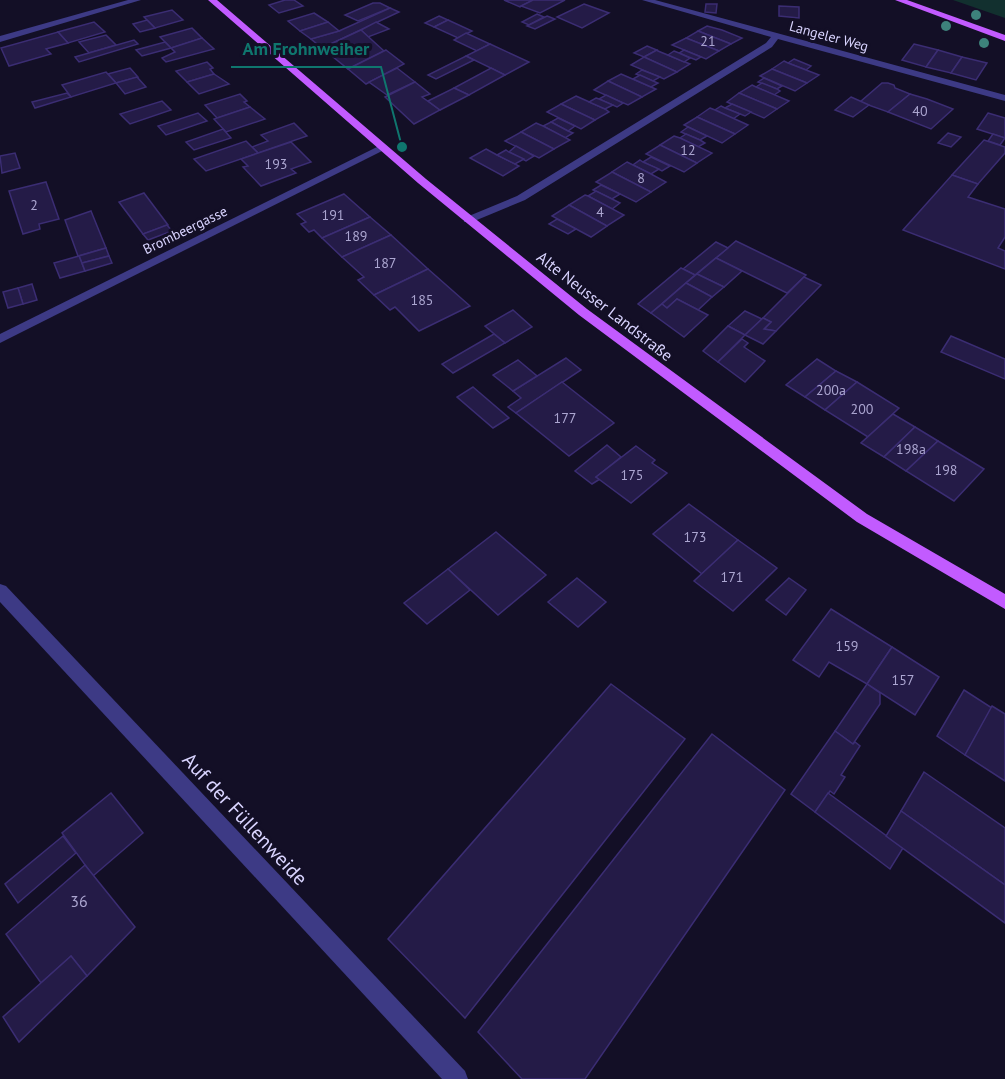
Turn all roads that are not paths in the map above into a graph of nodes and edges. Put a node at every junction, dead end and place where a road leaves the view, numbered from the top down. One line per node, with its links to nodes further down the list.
1 (137, 0): 7 (street)
2 (212, 0): 9 (main road, Alte Neusser Landstraße)
3 (646, 0): 5 (street, Langeler Weg)
4 (899, 0): 6 (main road)
5 (776, 36): 8 (street, Langeler Weg); 10 (street)
6 (1005, 38)
7 (0, 39)
8 (1005, 98)
9 (383, 148): 10 (main road, Alte Neusser Landstraße); 11 (street, Brombeergasse)
10 (468, 220): 13 (main road, Alte Neusser Landstraße)
11 (0, 339)
12 (0, 591): 14 (street, Auf der Füllenweide)
13 (1005, 602)
14 (457, 1079)

